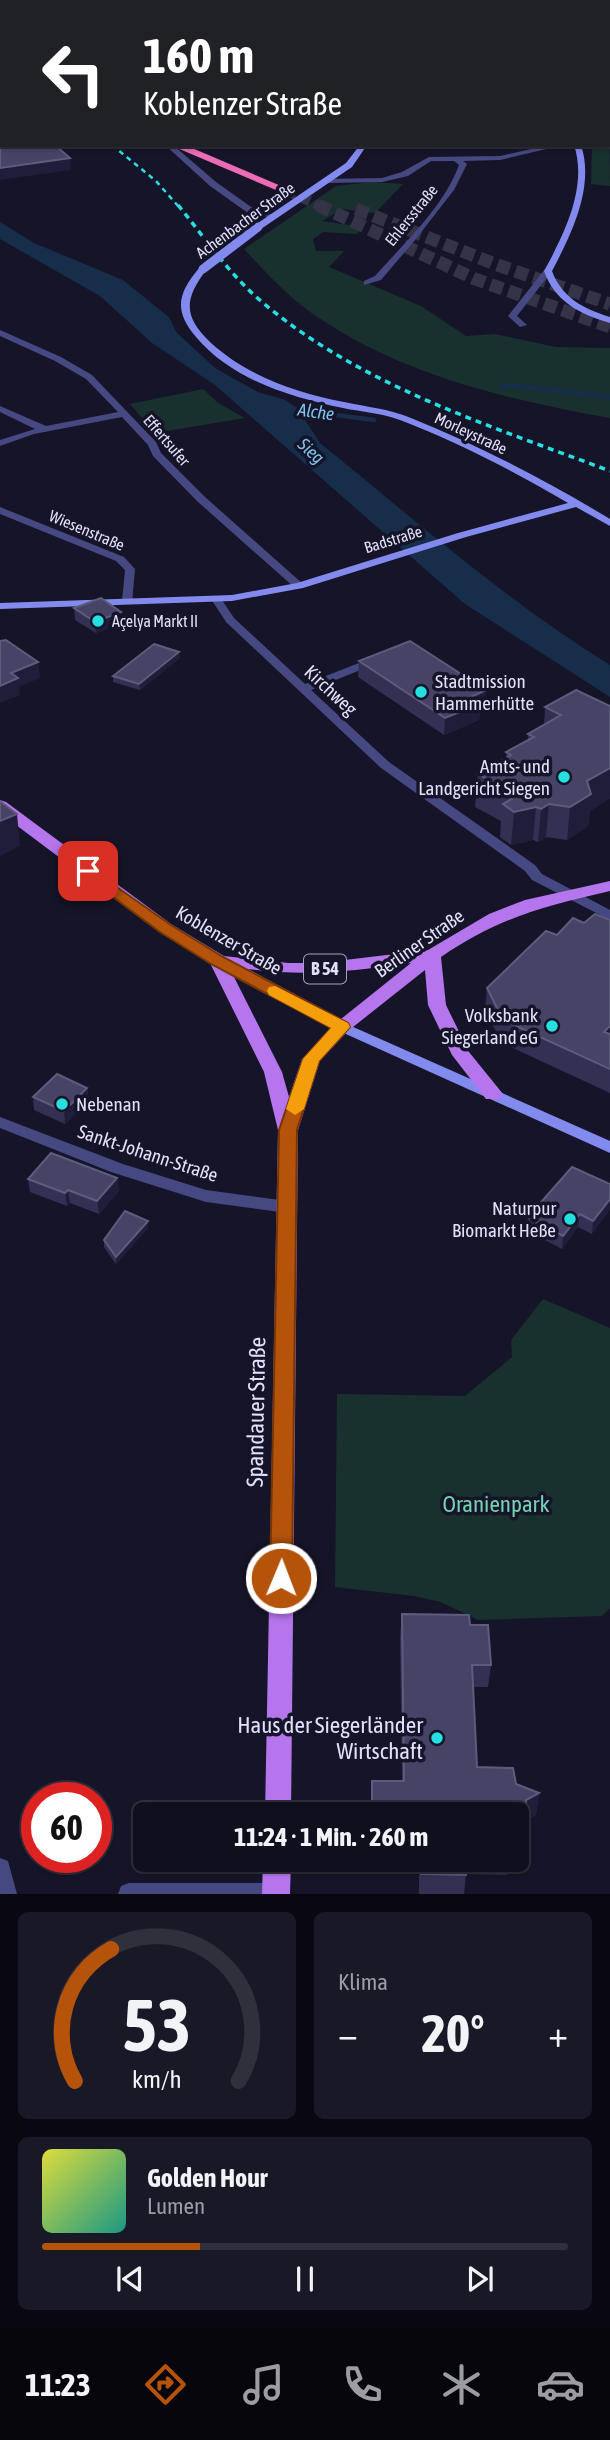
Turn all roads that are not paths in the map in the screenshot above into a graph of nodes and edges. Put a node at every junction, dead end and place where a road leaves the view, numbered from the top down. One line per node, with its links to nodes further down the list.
1 (170, 147): 9 (street)
2 (180, 147): 3 (highway)
3 (204, 147)
4 (362, 147): 8 (main road, Achenbacher Straße)
5 (551, 147): 7 (street)
6 (578, 147): 10 (main road)
7 (456, 159): 8 (street); 11 (street, Ehlersstraße)
8 (326, 181): 9 (main road, Achenbacher Straße)
9 (274, 216): 15 (main road, Achenbacher Straße, bridge)
10 (548, 271): 12 (main road); 13 (street)
11 (367, 283)
12 (608, 319)
13 (523, 325)
14 (0, 333): 17 (street, Effertsufer)
15 (309, 397): 20 (main road, Morleystraße)
16 (0, 409): 18 (street)
17 (124, 414): 18 (street); 23 (street, Effertsufer)
18 (44, 429): 19 (street)
19 (0, 443)
20 (579, 503): 22 (main road, Morleystraße); 23 (main road, Badstraße)
21 (0, 510): 25 (street, Wiesenstraße)
22 (610, 523)
23 (299, 586): 24 (main road, Badstraße)
24 (216, 599): 25 (main road); 28 (street, Kirchweg)
25 (128, 601): 26 (main road)
26 (0, 606)
27 (391, 654): 28 (street)
28 (302, 689): 31 (street, Kirchweg)
29 (0, 805): 34 (main road, Koblenzer Straße / B 54)
30 (610, 886): 31 (main road, Berliner Straße / B 54)
31 (569, 894): 32 (street, Kirchweg); 33 (main road, Berliner Straße / B 54)
32 (610, 916)
33 (432, 955): 34 (main road, B 54); 35 (main road, Berliner Straße / B 54); 36 (main road)
34 (217, 960): 35 (main road, Koblenzer Straße / B 54); 38 (main road, B 54)
35 (342, 1027): 36 (main road, Koblenzer Straße); 38 (main road, Spandauer Straße / B 54)
36 (493, 1094): 39 (main road, Koblenzer Straße)
37 (0, 1122): 40 (street, Sankt-Johann-Straße)
38 (288, 1130): 40 (main road, Spandauer Straße / B 54)
39 (610, 1147)
40 (287, 1207): 41 (main road, Spandauer Straße / B 54)
41 (278, 1802)
42 (0, 1868): 44 (street)
43 (277, 1872): 46 (main road)
44 (6, 1894)
45 (129, 1894): 46 (street)
46 (276, 1894)

